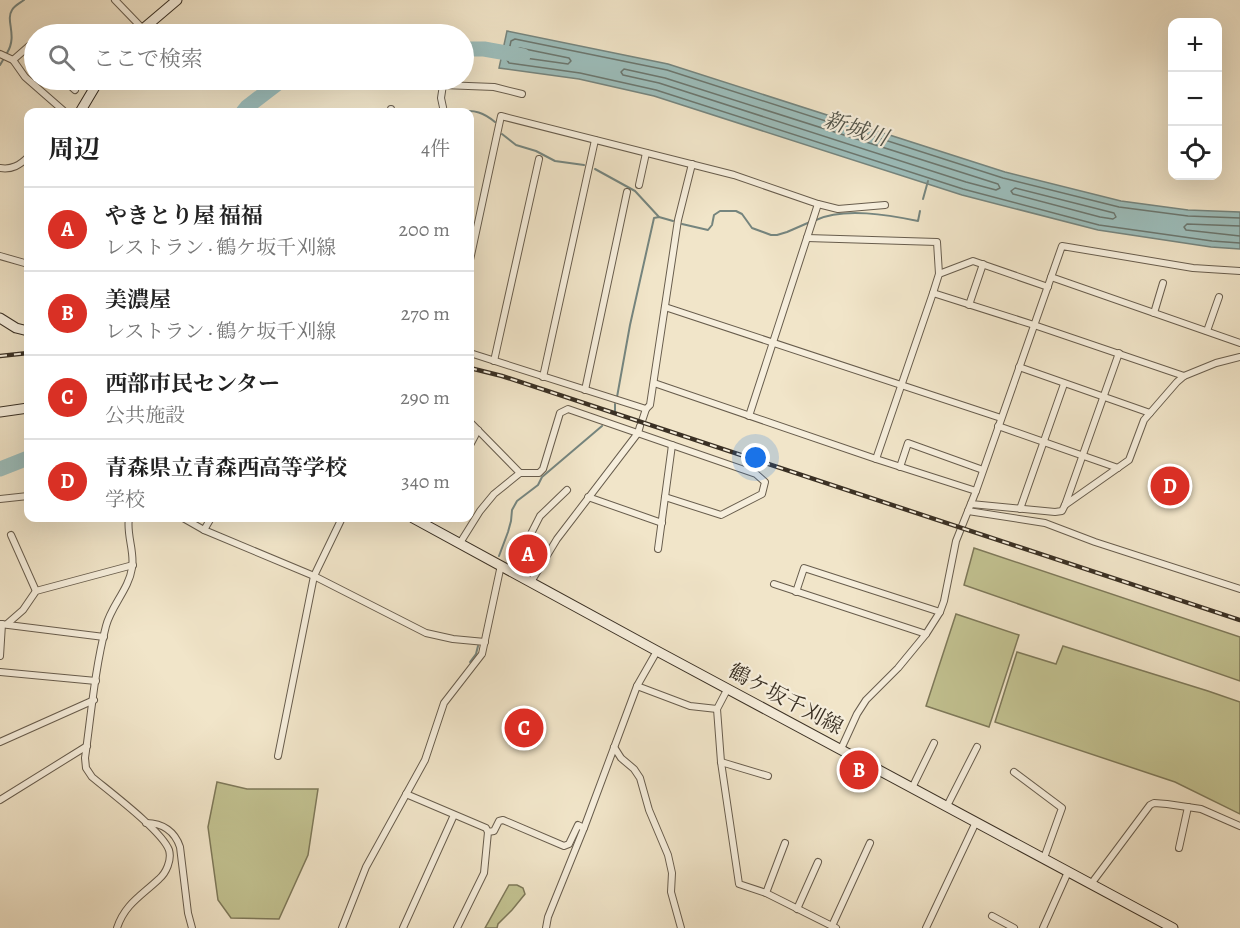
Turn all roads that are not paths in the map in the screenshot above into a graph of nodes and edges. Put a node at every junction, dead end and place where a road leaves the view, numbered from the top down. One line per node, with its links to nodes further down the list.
1 (115, 0): 3 (street)
2 (177, 0): 4 (main road)
3 (134, 24)
4 (149, 24)
5 (24, 50): 7 (street)
6 (0, 54): 7 (street)
7 (13, 60): 8 (street)
8 (24, 76)
9 (474, 86): 13 (street)
10 (39, 90): 14 (street)
11 (93, 90): 15 (main road)
12 (442, 90): 16 (street)
13 (522, 94)
14 (60, 108)
15 (82, 108)
16 (443, 108)
17 (595, 140): 18 (street); 28 (street); 54 (street)
18 (646, 153): 21 (street); 23 (street)
19 (539, 159): 51 (street)
20 (24, 161): 22 (street)
21 (692, 164): 25 (street); 40 (street)
22 (0, 168)
23 (639, 185)
24 (627, 192): 58 (street)
25 (818, 204): 26 (street); 27 (street)
26 (885, 205)
27 (807, 238): 33 (street); 46 (street)
28 (474, 241)
29 (0, 256): 30 (street)
30 (24, 263)
31 (983, 264): 33 (street); 36 (street); 39 (street)
32 (1240, 271): 34 (street)
33 (939, 274): 37 (street)
34 (1052, 277): 36 (street); 41 (street)
35 (1163, 283): 41 (street)
36 (1048, 287): 43 (street)
37 (933, 293): 39 (street); 57 (street)
38 (1219, 297): 45 (street)
39 (969, 305): 43 (street)
40 (665, 307): 46 (street); 55 (street)
41 (1154, 313): 45 (street)
42 (0, 318): 44 (main road)
43 (1034, 325): 48 (street); 52 (street)
44 (24, 329)
45 (1207, 331): 47 (street)
46 (773, 343): 57 (street); 64 (street)
47 (1240, 343)
48 (1119, 353): 53 (street); 59 (street)
49 (474, 354): 51 (street)
50 (1240, 357): 53 (street)
51 (494, 361): 54 (street)
52 (1019, 367): 56 (street); 65 (street)
53 (1184, 376): 63 (street)
54 (543, 377): 58 (street)
55 (654, 383): 61 (street); 64 (street)
56 (1064, 384): 59 (street); 71 (street)
57 (902, 386): 65 (street); 74 (street)
58 (585, 390): 61 (street)
59 (1104, 397): 63 (street); 73 (street)
60 (24, 409): 62 (main road)
61 (646, 409): 68 (street)
62 (0, 412)
63 (1150, 413): 76 (street)
64 (749, 416): 74 (street)
65 (1001, 418): 67 (street)
66 (474, 426): 69 (street)
67 (998, 426): 71 (street); 77 (street)
68 (640, 427): 72 (street); 78 (street); 83 (street)
69 (478, 430): 70 (street); 78 (street)
70 (474, 438)
71 (1043, 442): 73 (street); 87 (street)
72 (672, 445): 82 (street); 82 (street)
73 (1083, 456): 76 (street); 85 (street)
74 (876, 459): 75 (street)
75 (900, 467): 77 (street); 80 (street)
76 (1118, 468): 85 (street)
77 (983, 470): 80 (street)
78 (520, 473): 88 (street)
79 (567, 490): 102 (street)
80 (976, 491): 86 (street)
81 (24, 496): 84 (street)
82 (665, 496): 95 (street)
83 (588, 497): 95 (street); 104 (street)
84 (0, 499)
85 (1065, 505): 87 (street)
86 (969, 508): 87 (street); 106 (street); 109 (street)
87 (1020, 509)
88 (474, 521)
89 (129, 522): 100 (street)
90 (190, 522): 96 (street)
91 (209, 522): 96 (street)
92 (340, 522): 103 (street)
93 (429, 522): 98 (main road, 鶴ケ坂千刈線)
94 (473, 522): 98 (street)
95 (662, 523): 99 (street)
96 (204, 530): 103 (street)
97 (11, 534): 107 (street)
98 (460, 543): 101 (main road, 鶴ケ坂千刈線)
99 (658, 549)
100 (133, 565): 107 (street); 112 (street)
101 (501, 565): 102 (main road, 鶴ケ坂千刈線); 113 (street)
102 (512, 572): 104 (main road, 鶴ケ坂千刈線)
103 (314, 576): 113 (street); 128 (street)
104 (531, 582): 114 (main road, 鶴ケ坂千刈線)
105 (774, 584): 108 (street)
106 (1240, 589)
107 (36, 591): 110 (street)
108 (796, 592): 109 (street); 111 (street)
109 (940, 612): 111 (street)
110 (3, 624): 112 (street); 115 (street)
111 (926, 634): 127 (street)
112 (104, 637): 117 (street)
113 (484, 642): 133 (street)
114 (657, 651): 118 (street); 119 (main road, 鶴ケ坂千刈線)
115 (0, 656)
116 (0, 672): 117 (street)
117 (96, 681): 120 (street)
118 (636, 686): 121 (street); 125 (street)
119 (728, 688): 121 (street); 127 (main road, 鶴ケ坂千刈線)
120 (94, 700): 122 (street); 124 (street)
121 (717, 709): 129 (street)
122 (0, 742)
123 (934, 743): 132 (street)
124 (87, 746): 134 (street); 139 (street)
125 (614, 747): 141 (street); 160 (street)
126 (977, 747): 135 (street)
127 (841, 749): 132 (main road, 鶴ケ坂千刈線)
128 (278, 756)
129 (722, 762): 131 (street); 150 (street)
130 (1014, 772): 146 (street)
131 (768, 776)
132 (912, 788): 135 (main road, 鶴ケ坂千刈線)
133 (406, 794): 137 (street); 156 (street)
134 (0, 800)
135 (947, 806): 138 (main road, 鶴ケ坂千刈線)
136 (1188, 807): 140 (street); 145 (street); 149 (street)
137 (453, 815): 142 (street); 157 (street)
138 (976, 822): 146 (main road, 鶴ケ坂千刈線); 161 (street)
139 (146, 823): 154 (street); 155 (street)
140 (1240, 826)
141 (584, 828): 142 (street); 159 (street)
142 (488, 832): 158 (street)
143 (784, 843): 150 (street)
144 (870, 843): 153 (street)
145 (1179, 848)
146 (1044, 858): 148 (main road, 鶴ケ坂千刈線)
147 (818, 862): 151 (street)
148 (1068, 872): 149 (main road, 鶴ケ坂千刈線); 163 (street)
149 (1091, 884): 164 (main road, 鶴ケ坂千刈線)
150 (766, 893): 151 (street)
151 (797, 909): 153 (street)
152 (992, 916): 162 (street)
153 (834, 927)
154 (117, 928)
155 (192, 928)
156 (342, 928)
157 (403, 928)
158 (457, 928)
159 (546, 928)
160 (681, 928)
161 (926, 928)
162 (1014, 928)
163 (1043, 928)
164 (1173, 928)

